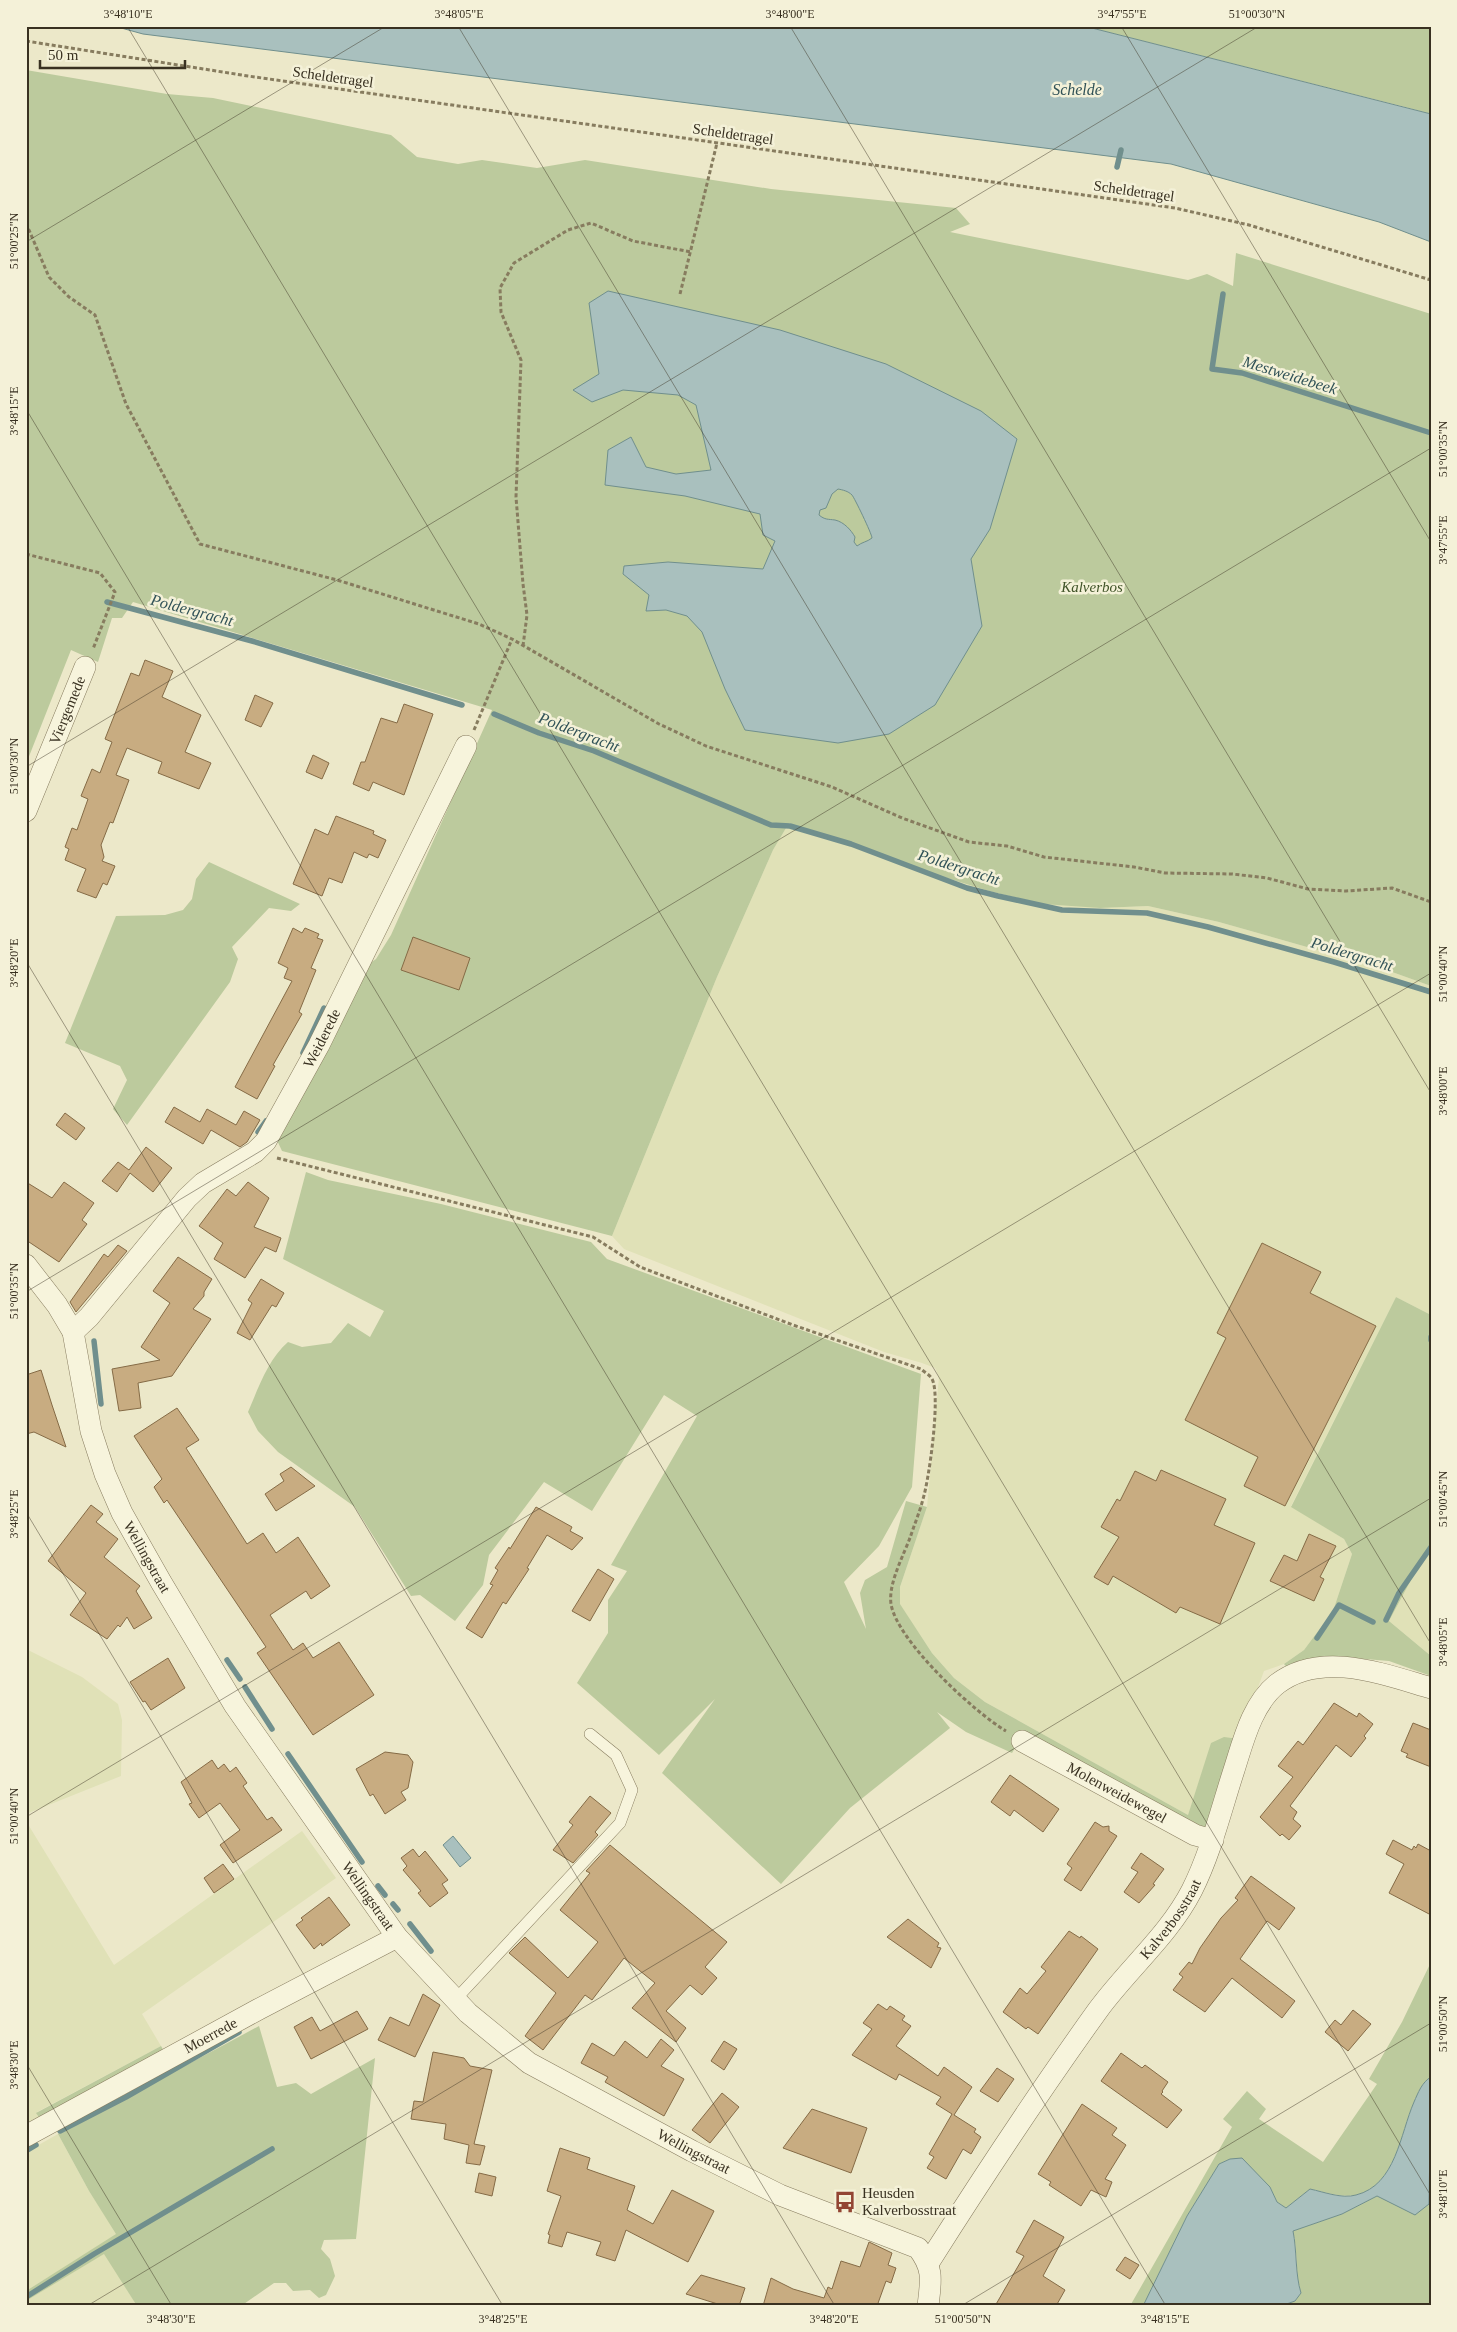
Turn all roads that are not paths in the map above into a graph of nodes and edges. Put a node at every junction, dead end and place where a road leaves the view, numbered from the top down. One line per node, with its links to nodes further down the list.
1 (86, 667): 3 (street, Viergemede)
2 (466, 746): 5 (street, Weiderede)
3 (26, 811)
4 (26, 1265): 5 (street, Wellingstraat)
5 (73, 1332): 10 (street, Wellingstraat)
6 (1431, 1688): 9 (street, Kalverbosstraat)
7 (590, 1734): 11 (lane)
8 (1022, 1741): 9 (street, Molenweidewegel)
9 (1213, 1840): 13 (street, Kalverbosstraat)
10 (397, 1938): 11 (street, Wellingstraat); 12 (street, Moerrede)
11 (454, 2000): 13 (street, Wellingstraat)
12 (26, 2136)
13 (928, 2262): 14 (street)
14 (928, 2306)

